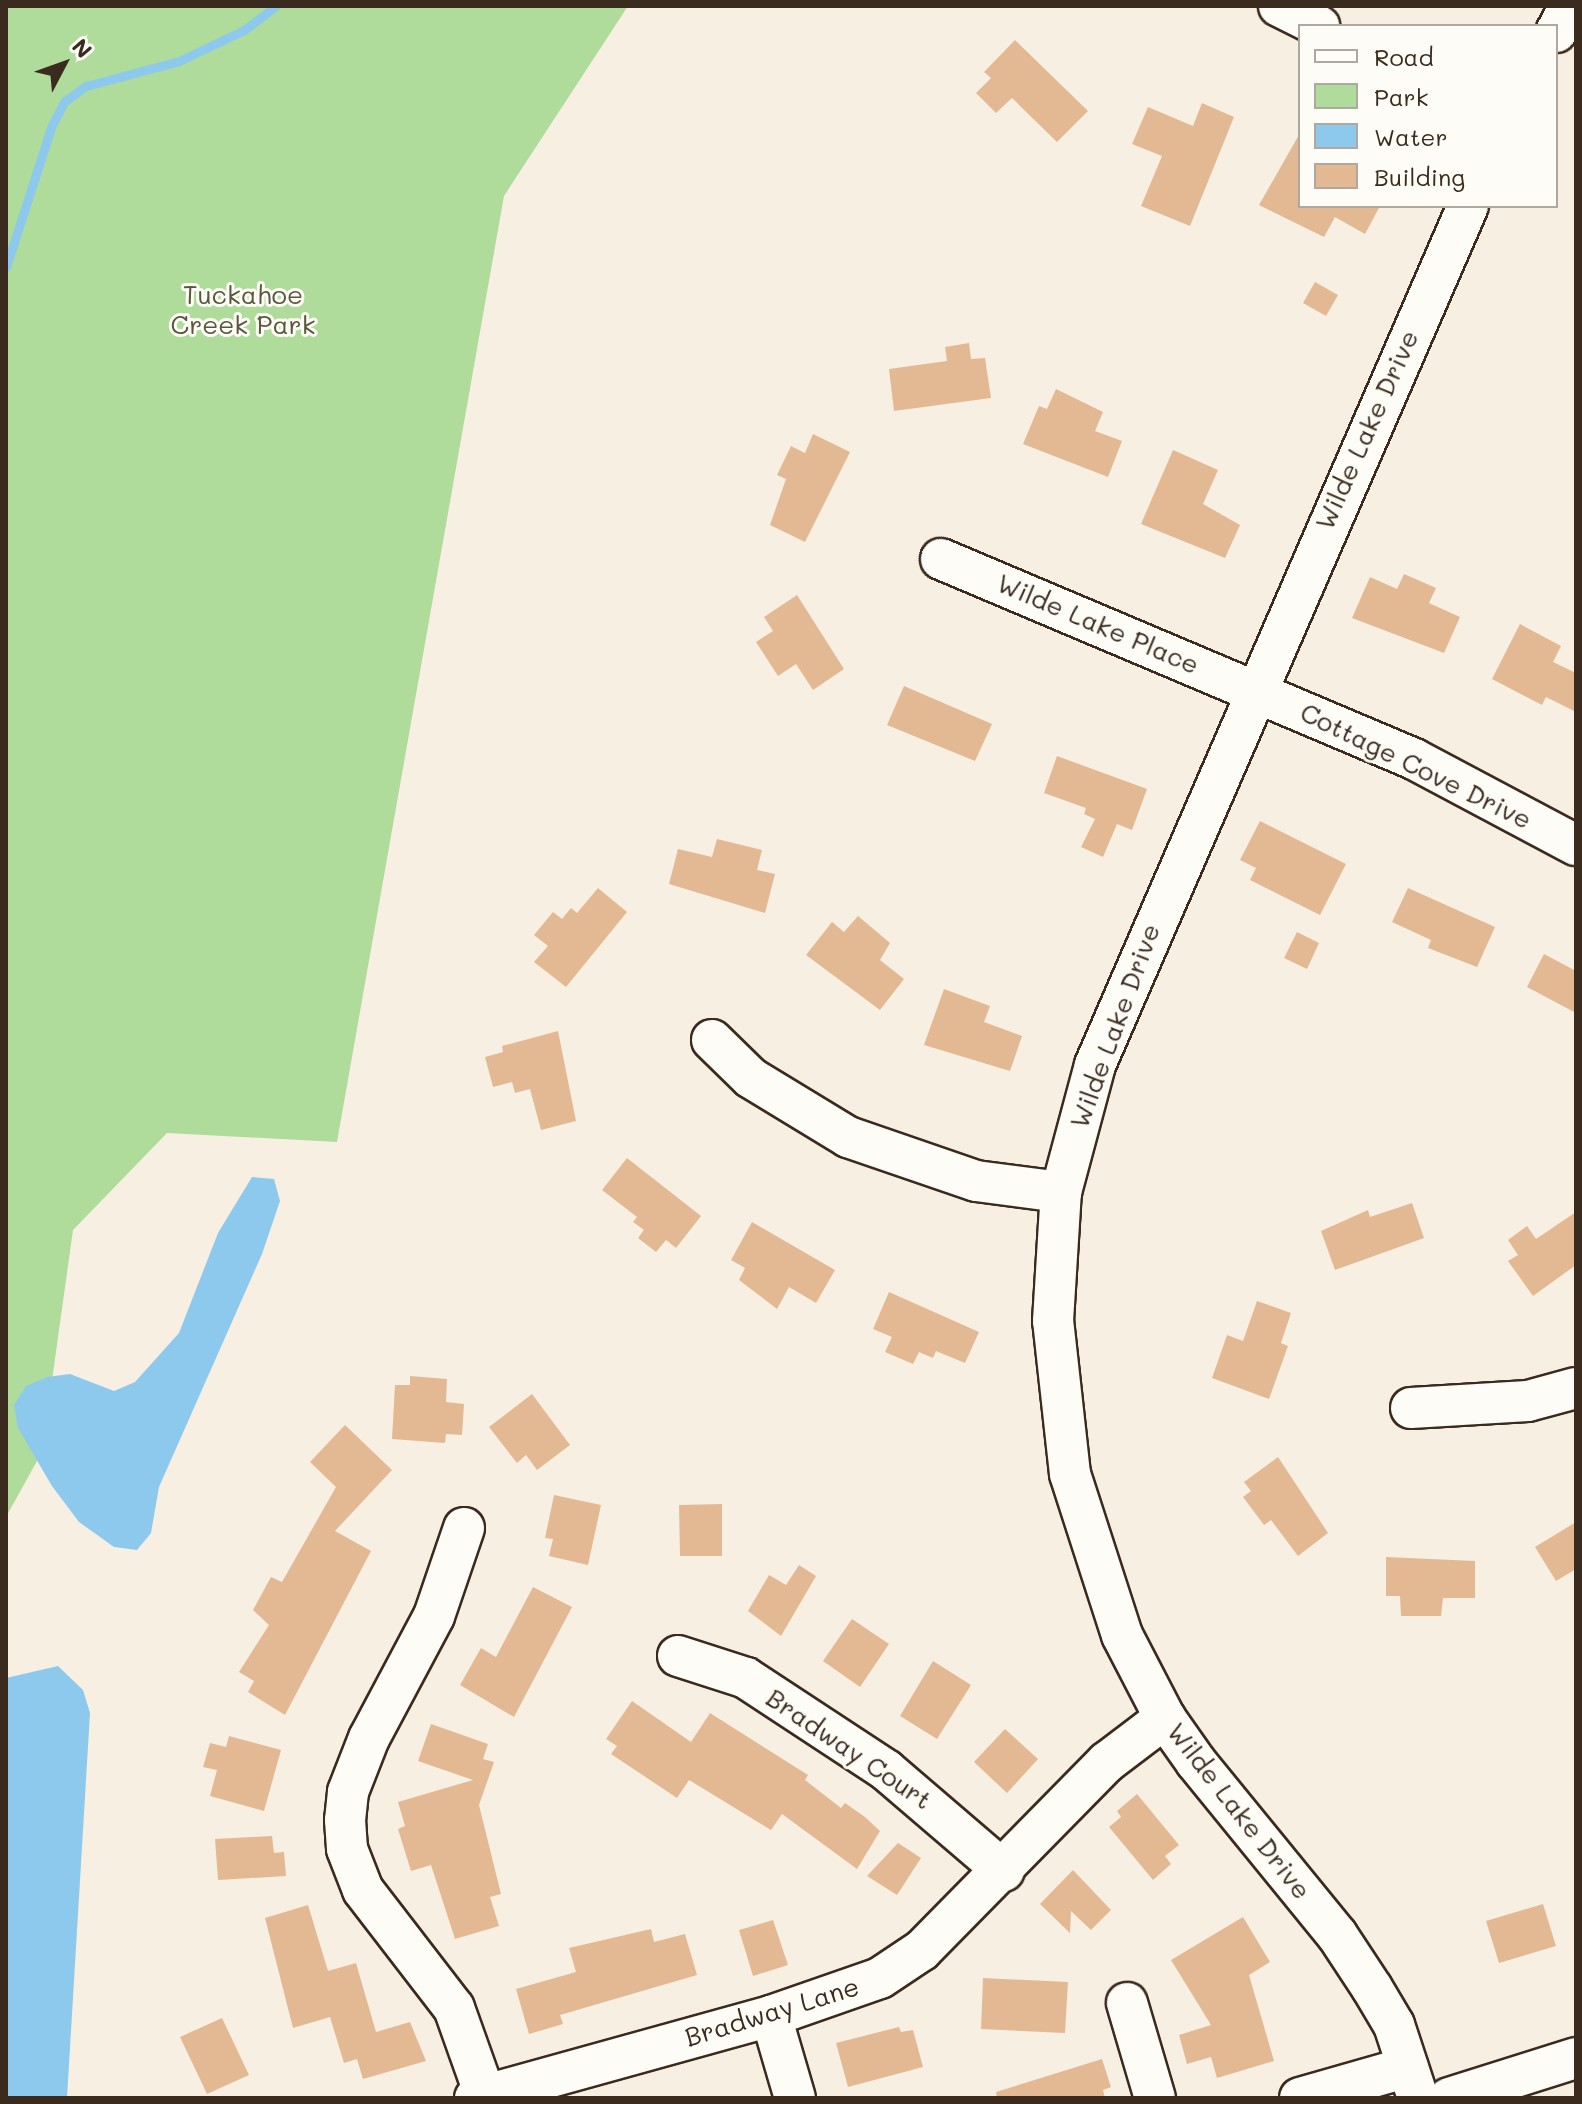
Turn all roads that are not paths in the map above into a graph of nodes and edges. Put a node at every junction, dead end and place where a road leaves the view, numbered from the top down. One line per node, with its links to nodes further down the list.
1 (1279, 6): 3 (street)
2 (1570, 6): 4 (street)
3 (1315, 24)
4 (1558, 28)
5 (1467, 208): 7 (street, Wilde Lake Drive)
6 (941, 559): 7 (street, Wilde Lake Place)
7 (1254, 690): 8 (street, Cottage Cove Drive); 10 (street, Wilde Lake Drive)
8 (1576, 845)
9 (712, 1040): 10 (street)
10 (1061, 1192): 15 (street, Wilde Lake Drive)
11 (1576, 1388): 12 (street)
12 (1411, 1408)
13 (464, 1528): 21 (street)
14 (678, 1656): 16 (street, Bradway Court)
15 (1165, 1718): 16 (street, Bradway Lane); 20 (street, Wilde Lake Drive)
16 (1004, 1871): 18 (street, Bradway Lane)
17 (1127, 2003): 23 (street)
18 (771, 2016): 21 (street, Bradway Lane); 22 (street)
19 (1576, 2058): 25 (street)
20 (1413, 2082): 24 (street)
21 (482, 2097)
22 (795, 2098)
23 (1155, 2098)
24 (1300, 2098)
25 (1449, 2098)

